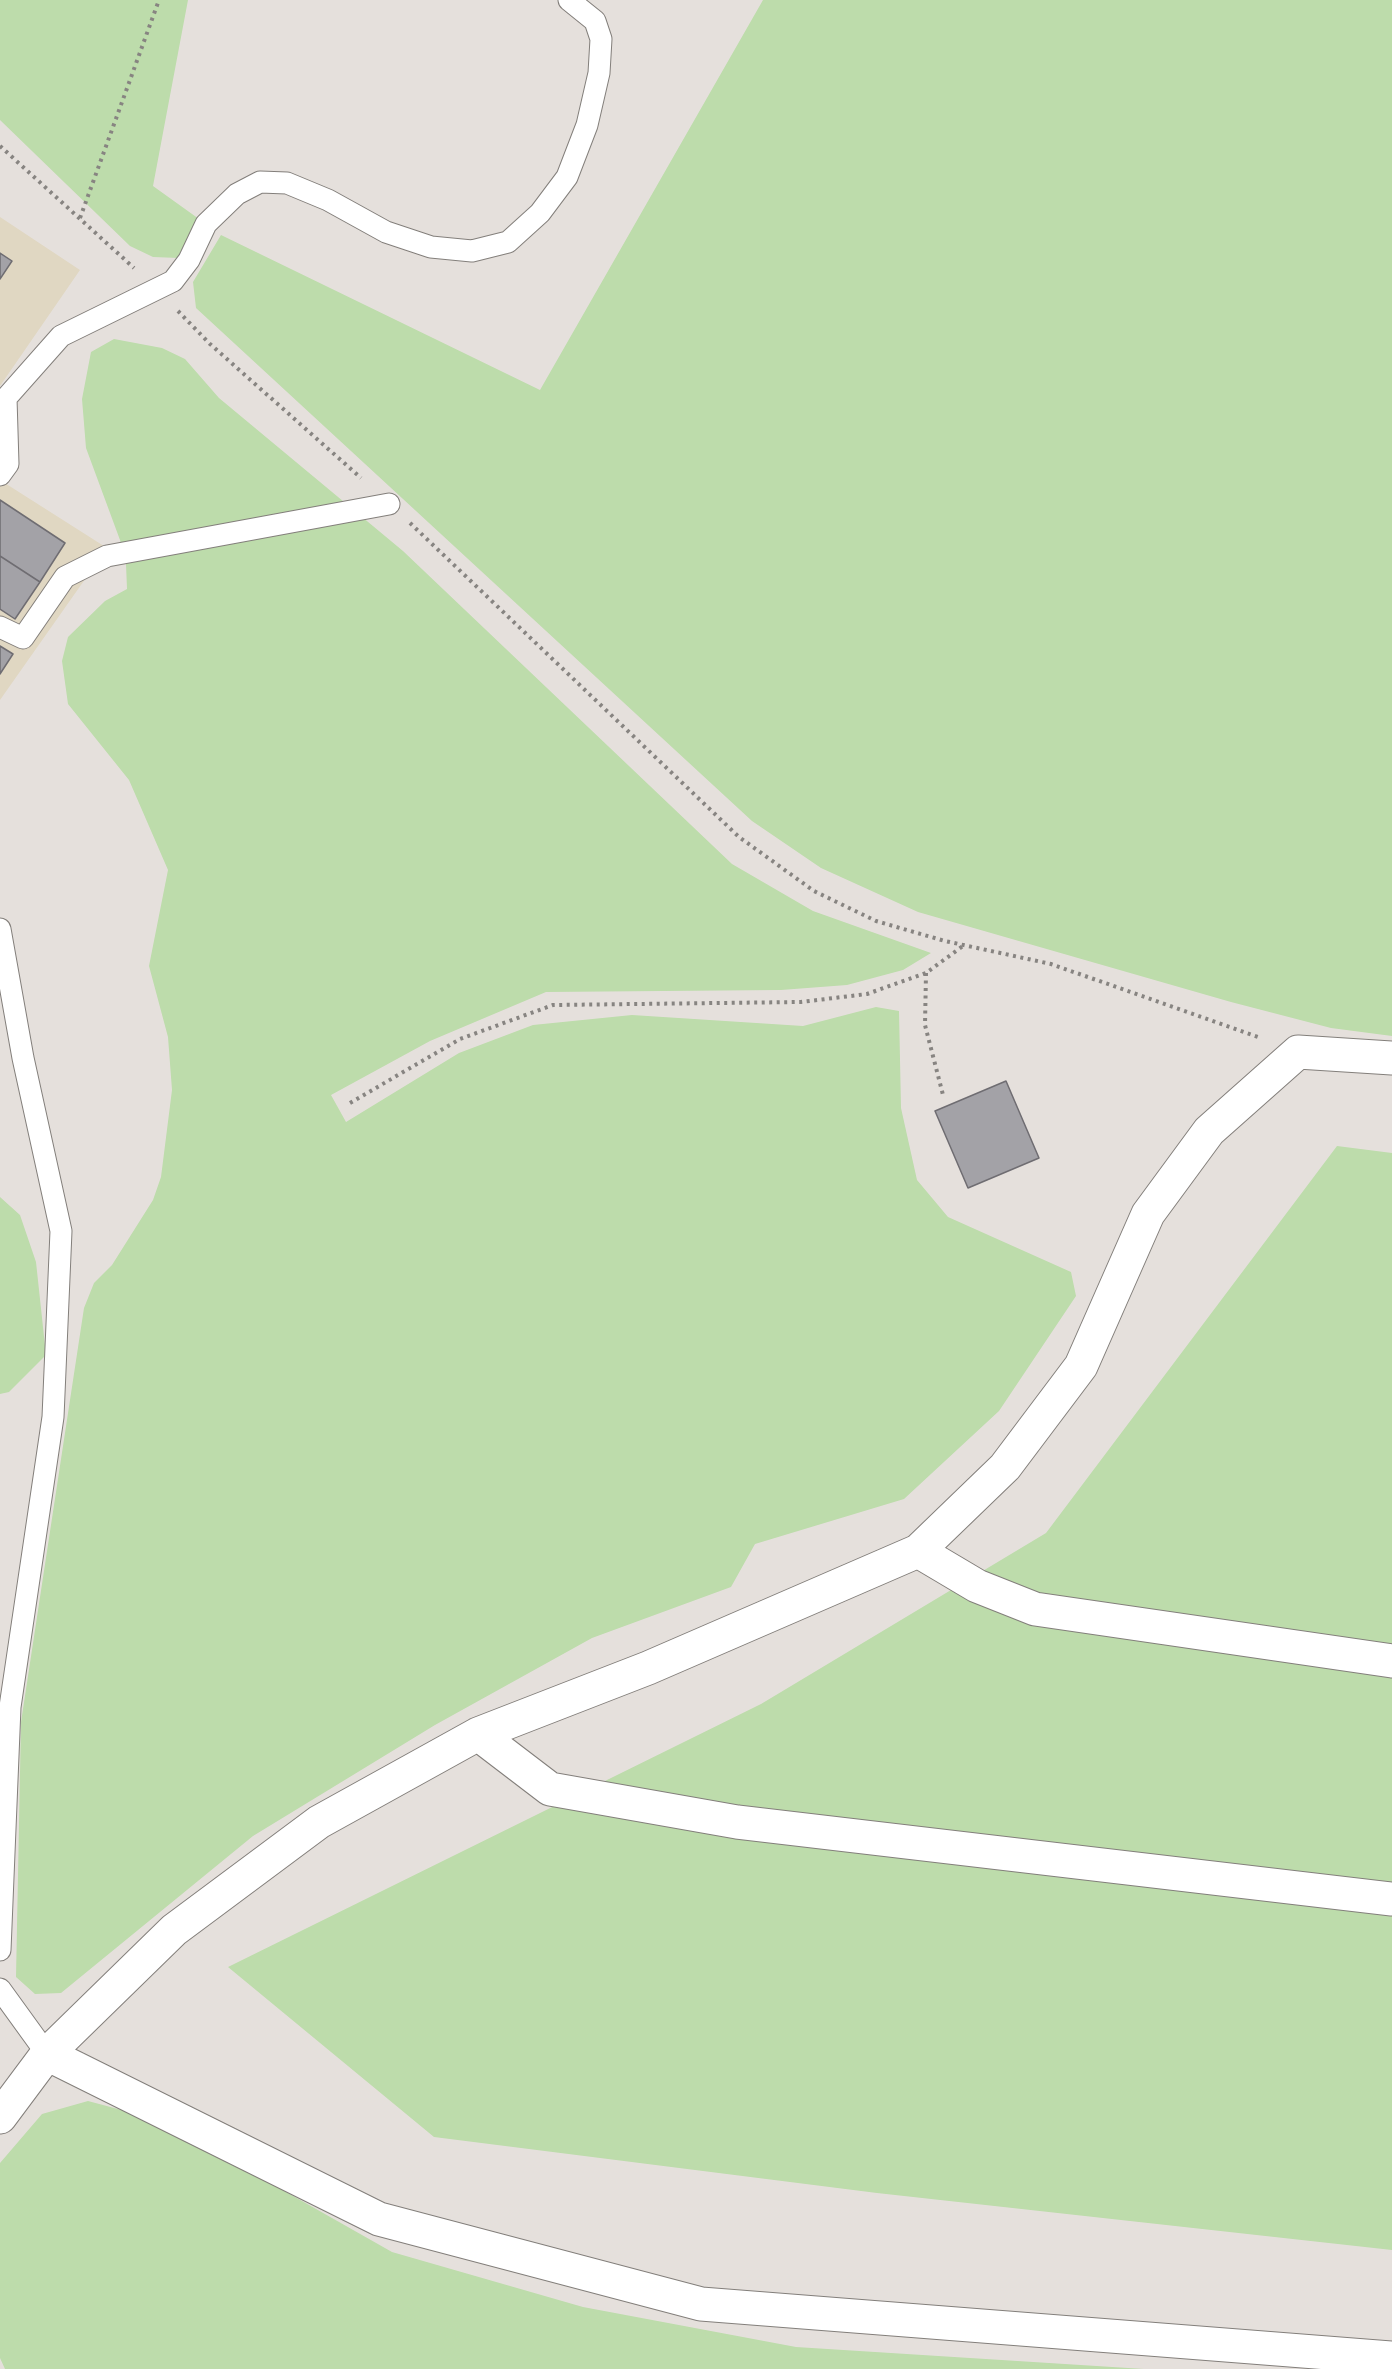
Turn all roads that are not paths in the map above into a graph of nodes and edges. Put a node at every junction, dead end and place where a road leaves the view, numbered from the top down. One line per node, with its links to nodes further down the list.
1 (569, 0): 2 (lane)
2 (0, 475)
3 (390, 504): 4 (lane)
4 (0, 627)
5 (0, 929): 11 (lane)
6 (1392, 1058): 7 (street)
7 (918, 1551): 8 (street); 9 (street)
8 (1392, 1662)
9 (478, 1734): 10 (street); 13 (street)
10 (1392, 1899)
11 (0, 1950)
12 (0, 1989): 13 (lane)
13 (46, 2054): 14 (street); 15 (street)
14 (0, 2117)
15 (1392, 2358)

